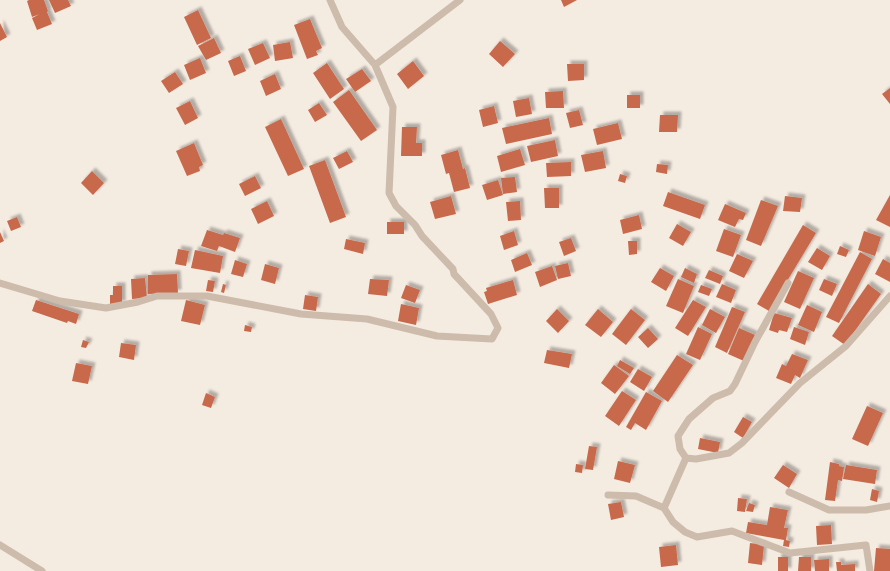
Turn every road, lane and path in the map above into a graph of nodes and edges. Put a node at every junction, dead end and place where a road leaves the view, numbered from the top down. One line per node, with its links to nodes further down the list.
1 (330, 0): 3 (street)
2 (460, 0): 3 (street)
3 (375, 65): 4 (street)
4 (0, 283)
5 (788, 283): 7 (street)
6 (890, 296): 7 (street)
7 (686, 458): 11 (street)
8 (789, 492): 10 (street)
9 (608, 495): 11 (street)
10 (890, 506)
11 (664, 508): 14 (street)
12 (0, 545): 13 (street)
13 (42, 571)
14 (870, 571)

